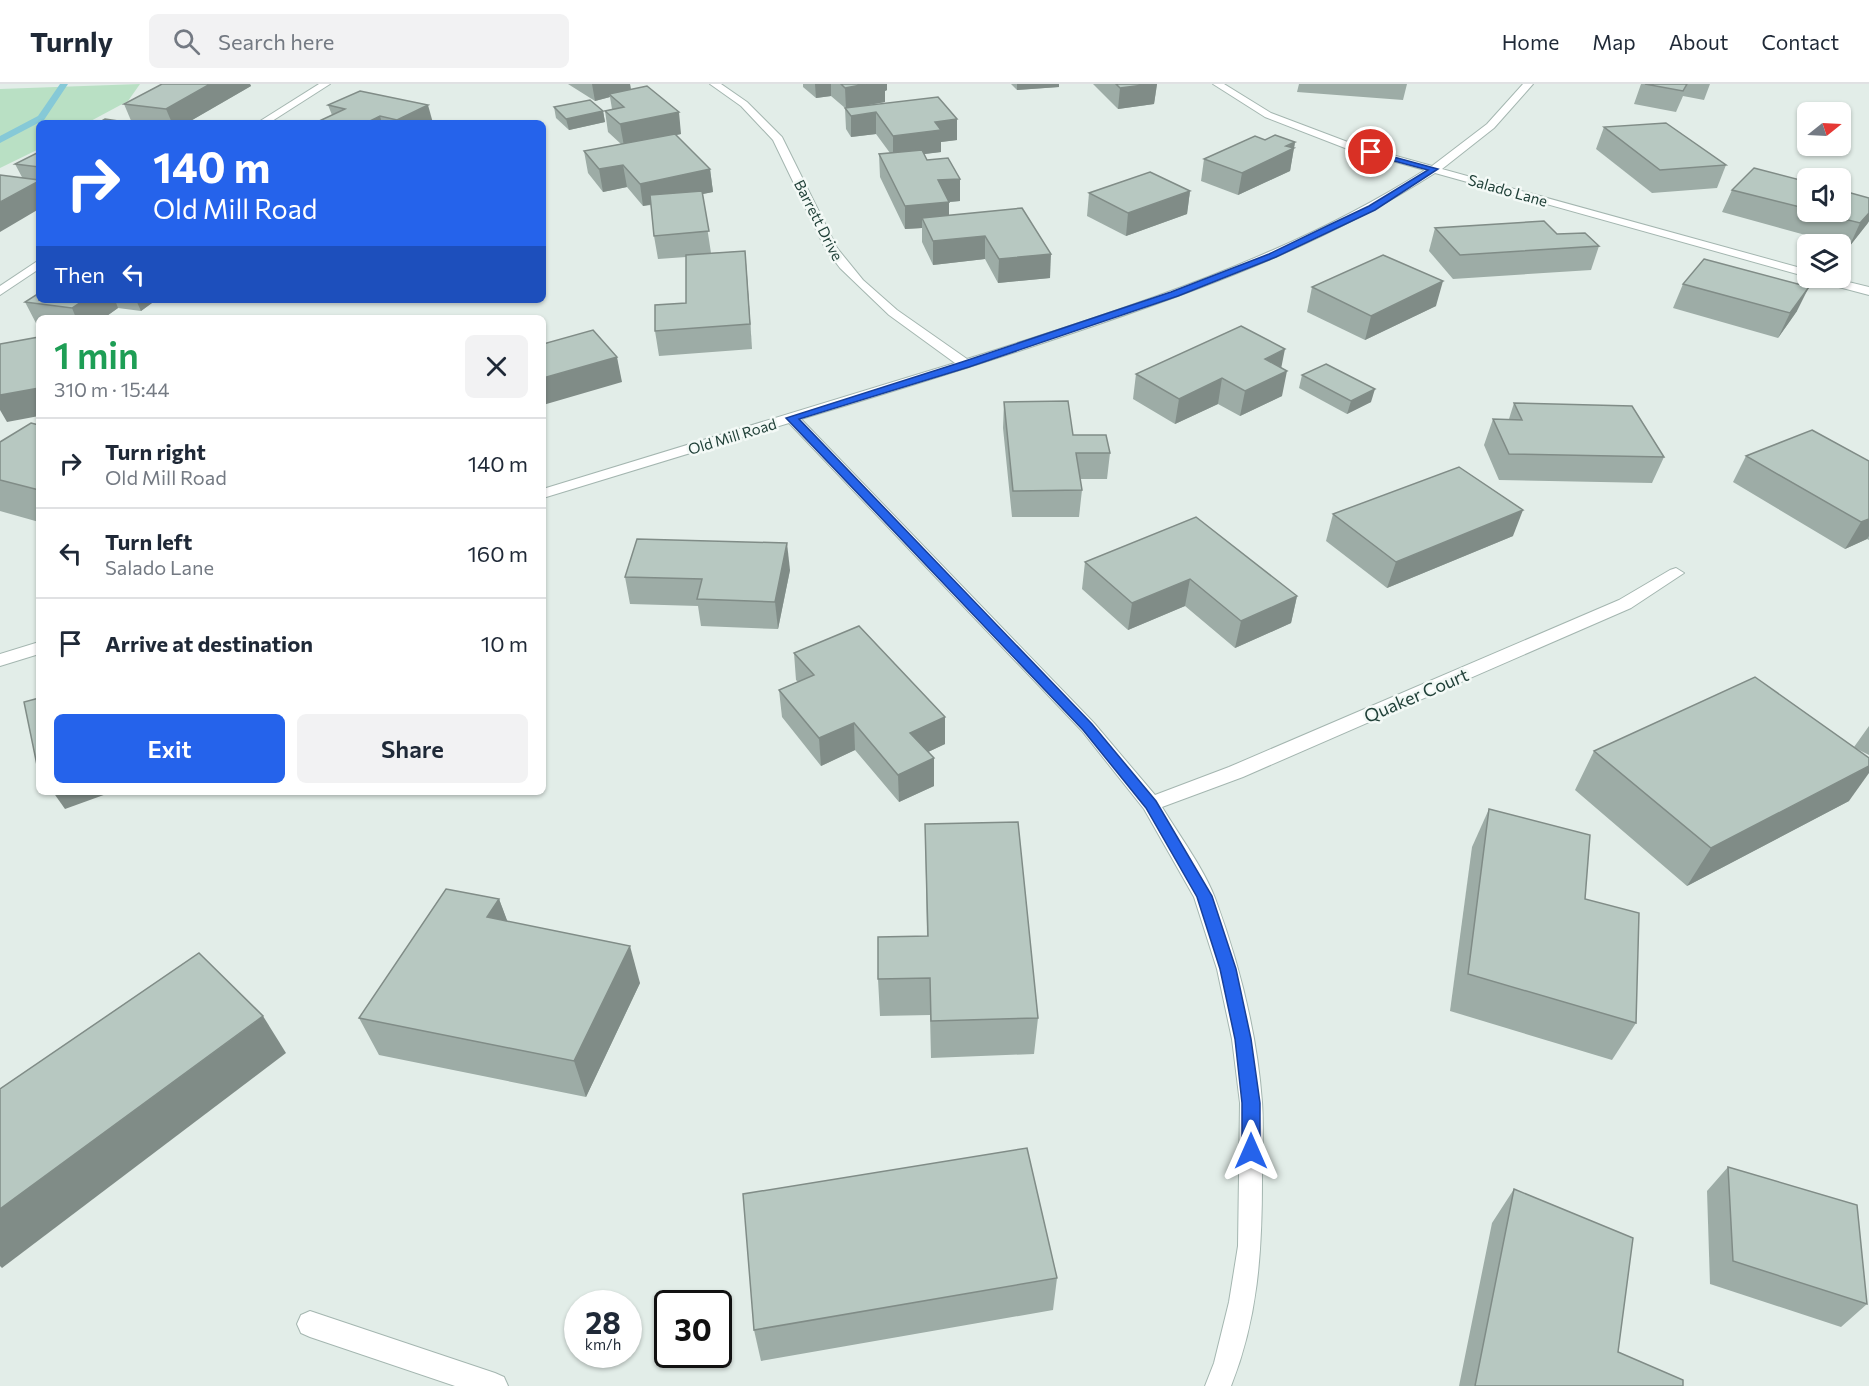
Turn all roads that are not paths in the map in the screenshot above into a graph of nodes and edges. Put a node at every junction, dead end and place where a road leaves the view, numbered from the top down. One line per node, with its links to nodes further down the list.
1 (325, 84): 5 (street)
2 (715, 84): 12 (street, Barrett Drive)
3 (1218, 84): 6 (street, Salado Lane)
4 (1528, 84): 6 (street, Old Mill Road)
5 (267, 120)
6 (1434, 169): 8 (street, Salado Lane); 12 (street, Old Mill Road)
7 (36, 266): 10 (street)
8 (1797, 271)
9 (1851, 286): 11 (street)
10 (0, 291)
11 (1869, 291)
12 (966, 364): 13 (street, Old Mill Road)
13 (792, 418): 14 (street, Old Mill Road); 18 (street)
14 (546, 493)
15 (1676, 573): 18 (street, Quaker Court)
16 (36, 649): 17 (street)
17 (0, 660)
18 (1151, 804): 21 (street)
19 (310, 1324): 20 (street)
20 (495, 1386)
21 (1218, 1386)

